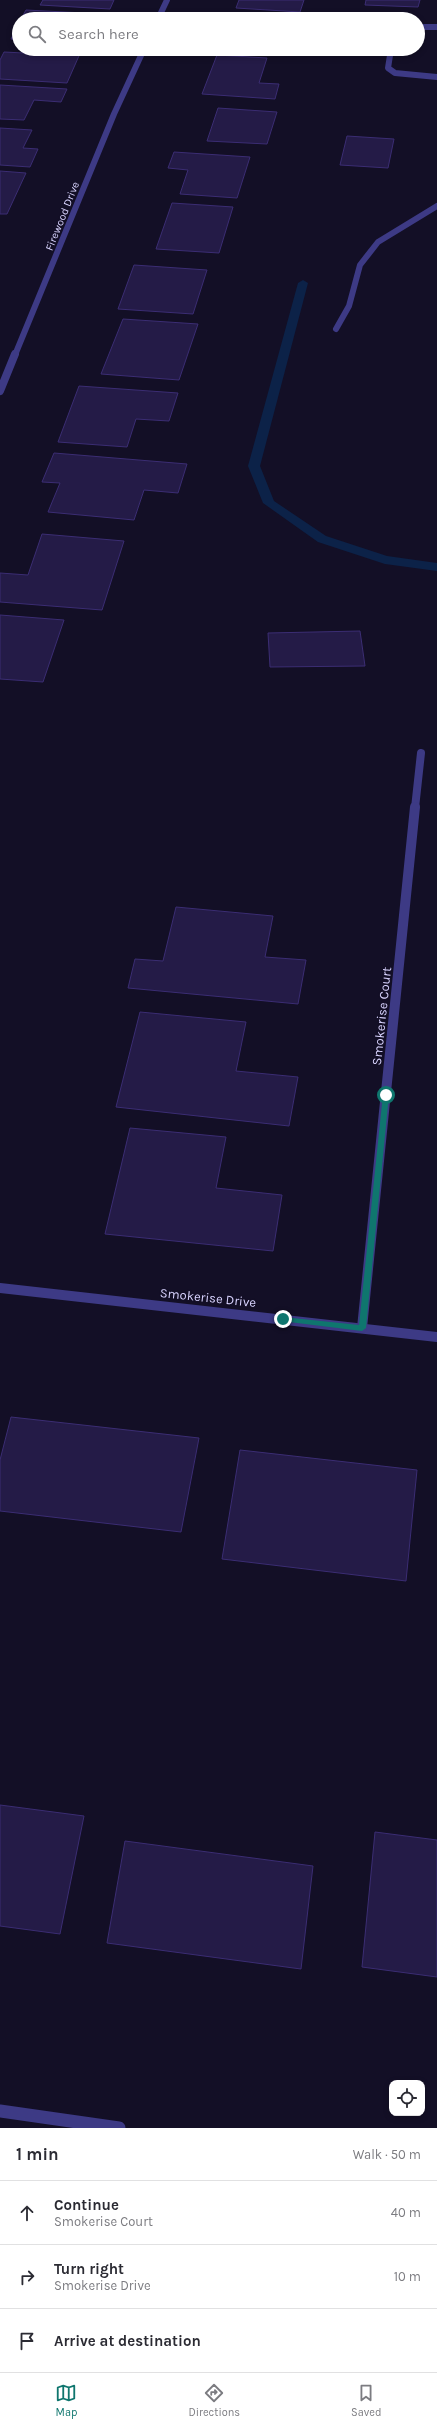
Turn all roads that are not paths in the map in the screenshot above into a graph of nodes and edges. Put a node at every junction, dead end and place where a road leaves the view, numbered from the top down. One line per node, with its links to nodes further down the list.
1 (167, 0): 2 (street)
2 (161, 12)
3 (425, 27): 4 (street)
4 (437, 27)
5 (141, 56): 10 (street, Firewood Drive)
6 (390, 56): 7 (street)
7 (437, 77)
8 (437, 206): 9 (street)
9 (336, 329)
10 (0, 391)
11 (421, 753): 13 (street, Smokerise Court)
12 (0, 1288): 13 (street, Smokerise Drive)
13 (362, 1328): 14 (street, Smokerise Drive)
14 (437, 1337)
15 (0, 2111): 16 (street)
16 (89, 2126): 17 (street)
17 (119, 2128)

